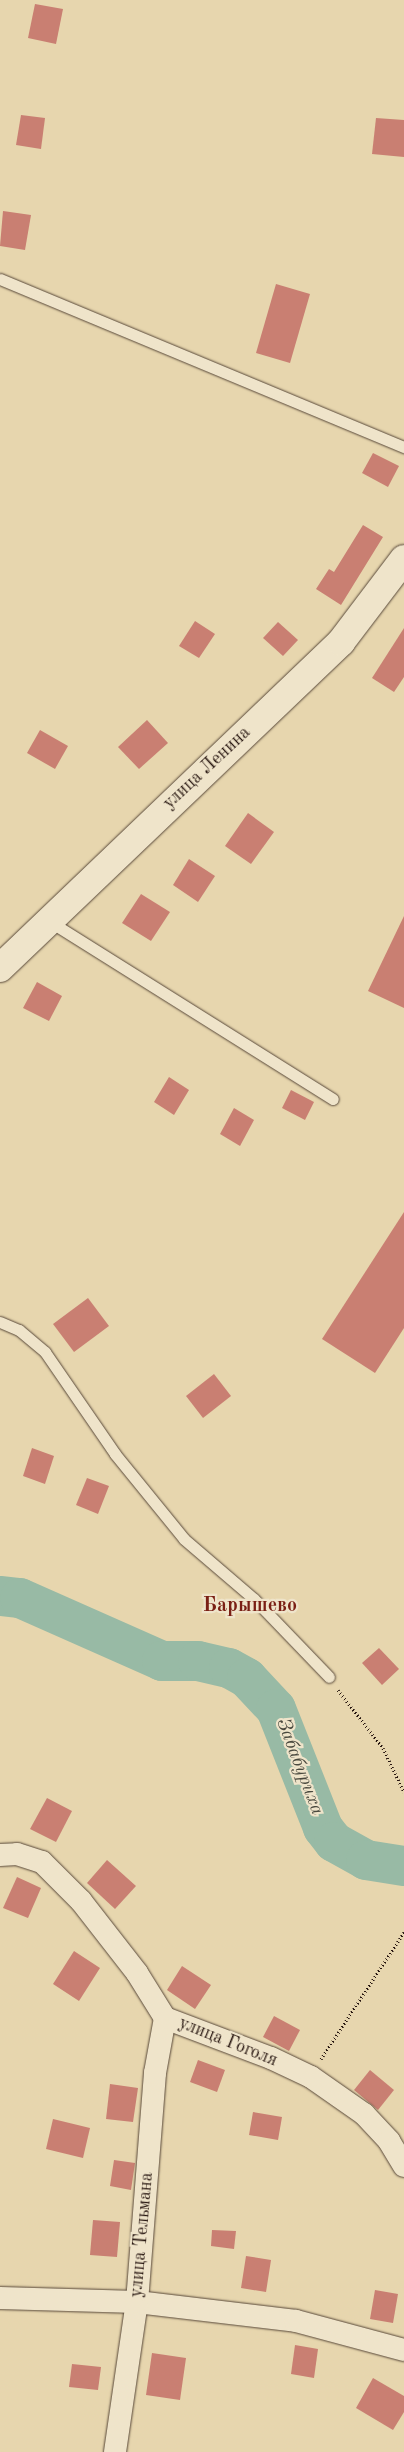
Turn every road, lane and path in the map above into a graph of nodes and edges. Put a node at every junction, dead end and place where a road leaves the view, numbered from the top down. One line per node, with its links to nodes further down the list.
1 (0, 279): 2 (lane)
2 (404, 447)
3 (404, 559): 4 (main road, улица Ленина)
4 (47, 920): 5 (main road, улица Ленина); 6 (lane)
5 (0, 968)
6 (333, 1099)
7 (0, 1322): 8 (lane)
8 (329, 1677): 9 (path)
9 (404, 1792)
10 (0, 1854): 12 (street, улица Гоголя)
11 (404, 1932): 13 (path)
12 (166, 2018): 13 (street, улица Гоголя); 16 (street, улица Тельмана)
13 (311, 2077): 14 (street, улица Гоголя)
14 (404, 2166)
15 (0, 2298): 16 (street)
16 (137, 2302): 17 (street); 18 (street, улица Тельмана)
17 (404, 2350)
18 (115, 2452)

